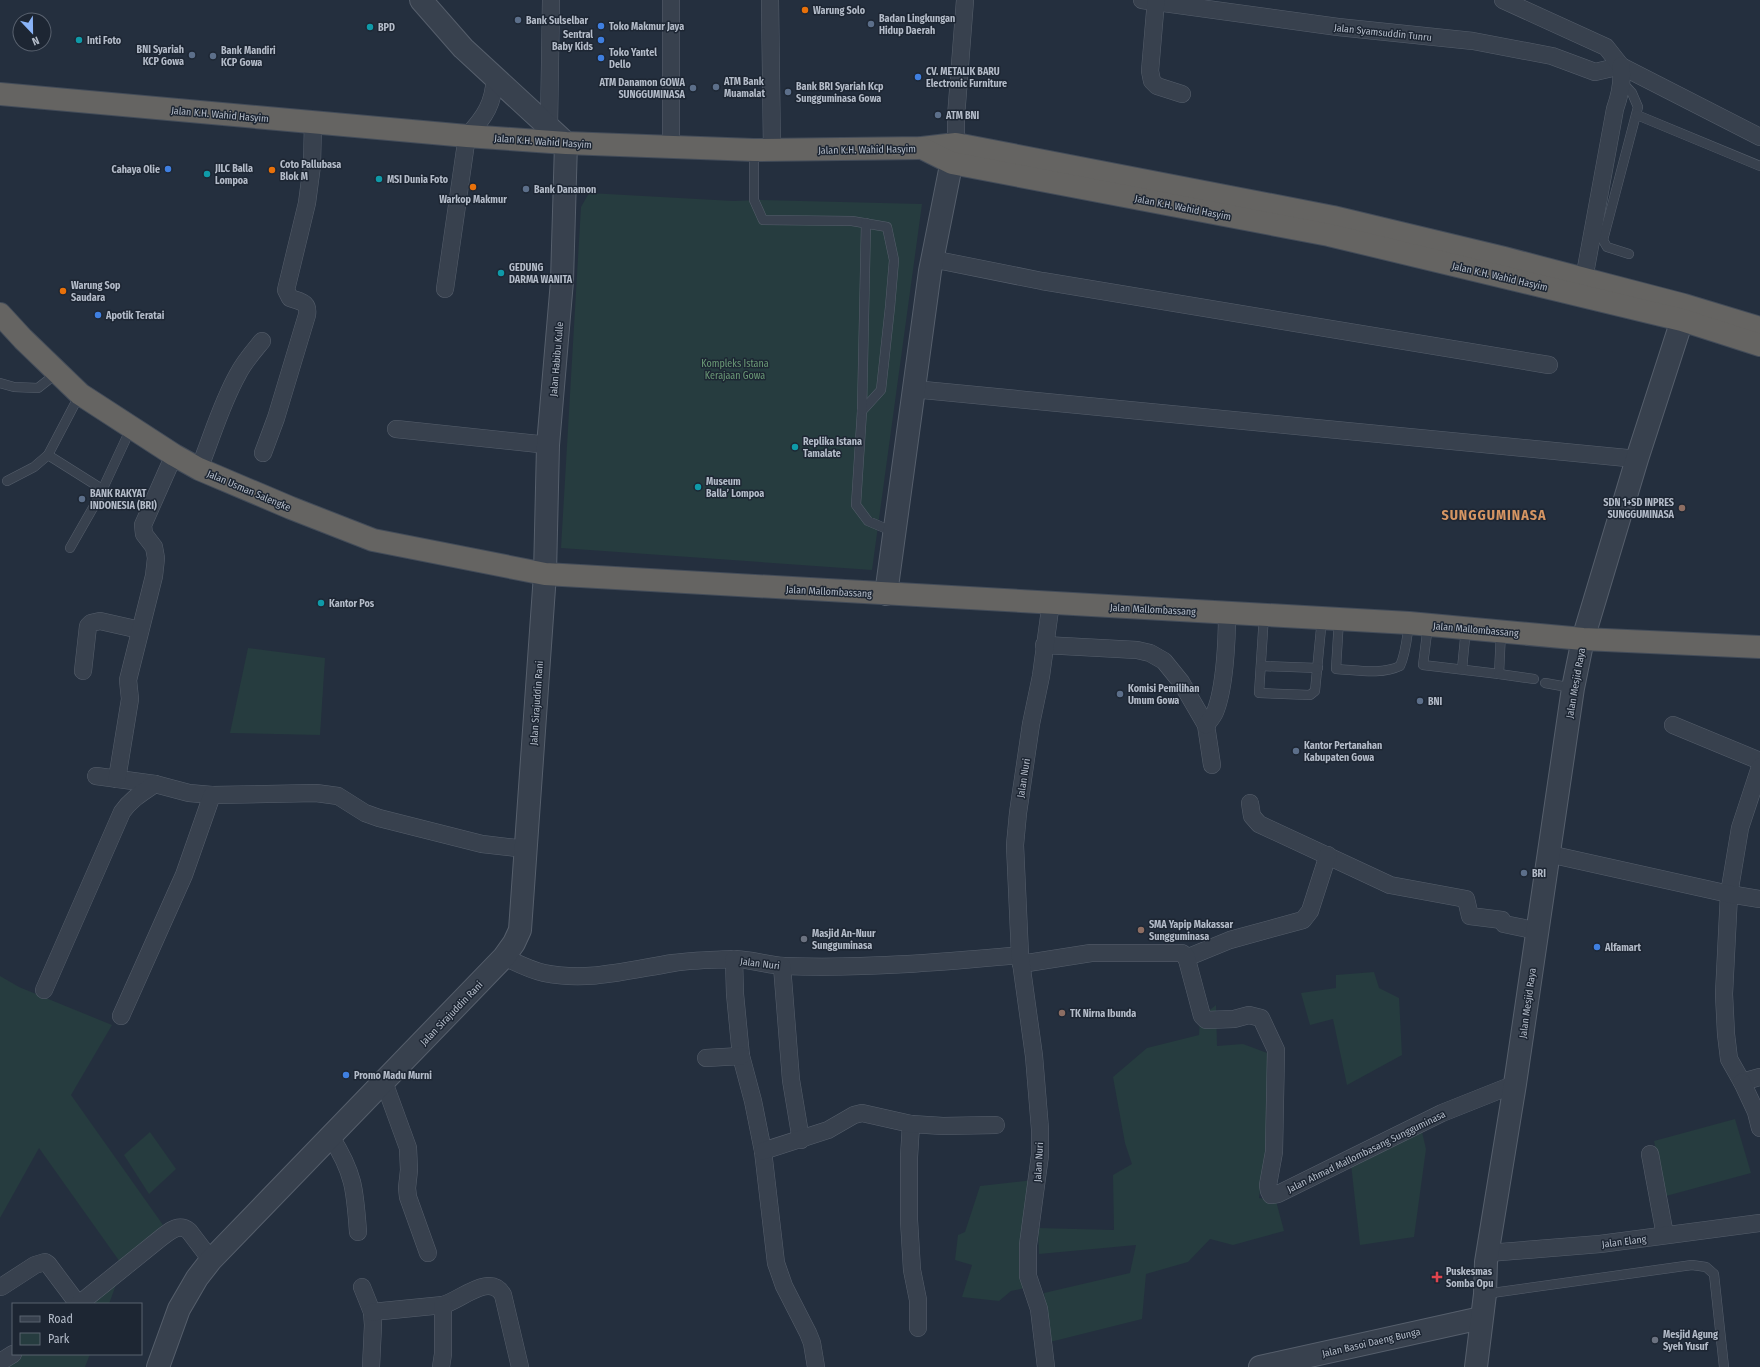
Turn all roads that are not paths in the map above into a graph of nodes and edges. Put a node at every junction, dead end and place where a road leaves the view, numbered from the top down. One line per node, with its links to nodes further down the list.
1 (421, 0): 9 (street)
2 (551, 0): 14 (street)
3 (672, 0): 18 (street)
4 (770, 0): 19 (street)
5 (965, 0): 20 (street)
6 (1503, 0): 8 (street)
7 (1151, 1): 8 (street, Jalan Syamsuddin Tunru); 11 (street)
8 (1621, 74): 12 (lane); 16 (street); 25 (street)
9 (495, 76): 14 (street); 15 (street)
10 (0, 94): 13 (highway, Jalan K.H. Wahid Hasyim)
11 (1182, 94)
12 (1637, 115): 21 (lane); 23 (lane)
13 (314, 122): 15 (highway, Jalan K.H. Wahid Hasyim); 41 (street)
14 (549, 126): 17 (street)
15 (466, 136): 17 (highway, Jalan K.H. Wahid Hasyim); 26 (street)
16 (1760, 137)
17 (566, 143): 18 (highway, Jalan K.H. Wahid Hasyim); 40 (street, Jalan Habibu Kulle)
18 (671, 147): 19 (highway, Jalan K.H. Wahid Hasyim)
19 (763, 150): 20 (highway, Jalan K.H. Wahid Hasyim); 22 (lane)
20 (954, 154): 24 (street); 25 (highway, Jalan K.H. Wahid Hasyim); 28 (highway, Jalan K.H. Wahid Hasyim)
21 (1760, 166)
22 (866, 224): 37 (lane); 37 (lane)
23 (1629, 254)
24 (932, 259): 32 (street); 35 (street)
25 (1584, 279): 29 (highway, Jalan K.H. Wahid Hasyim)
26 (445, 289)
27 (0, 314): 33 (highway, Jalan Usman Salengke)
28 (1682, 320): 31 (highway, Jalan K.H. Wahid Hasyim); 44 (street, Jalan Mesjid Raya)
29 (1760, 328)
30 (262, 341): 45 (street)
31 (1760, 345)
32 (1549, 365)
33 (57, 373): 34 (lane); 36 (highway, Jalan Usman Salengke)
34 (0, 383)
35 (913, 389): 44 (street); 48 (street)
36 (80, 394): 38 (highway, Jalan Usman Salengke); 42 (lane)
37 (862, 411): 48 (lane)
38 (131, 428): 43 (highway, Jalan Usman Salengke); 47 (lane)
39 (396, 430): 40 (street)
40 (548, 445): 50 (street, Jalan Habibu Kulle)
41 (263, 452)
42 (48, 455): 46 (lane); 47 (lane)
43 (174, 455): 45 (highway, Jalan Usman Salengke); 56 (street)
44 (1637, 459): 59 (street, Jalan Mesjid Raya)
45 (199, 469): 50 (highway, Jalan Usman Salengke)
46 (7, 481)
47 (102, 489): 49 (lane)
48 (894, 532): 51 (street)
49 (70, 548)
50 (545, 574): 51 (highway, Jalan Mallombassang); 81 (street, Jalan Sirajuddin Rani)
51 (886, 594): 52 (highway, Jalan Mallombassang)
52 (1051, 602): 55 (highway, Jalan Mallombassang); 61 (street, Jalan Nuri)
53 (1264, 623): 54 (highway, Jalan Mallombassang); 55 (highway, Jalan Mallombassang); 63 (lane)
54 (1330, 626): 57 (highway, Jalan Mallombassang); 57 (lane); 65 (lane)
55 (1227, 628): 71 (street)
56 (140, 630): 66 (street); 77 (street)
57 (1417, 631): 58 (highway, Jalan Mallombassang); 64 (lane)
58 (1465, 637): 60 (highway, Jalan Mallombassang); 64 (lane)
59 (1583, 639): 60 (highway, Jalan Mallombassang); 62 (highway, Jalan Mallombassang); 70 (street, Jalan Mesjid Raya)
60 (1501, 641): 67 (lane)
61 (1044, 645): 71 (street); 90 (street, Jalan Nuri)
62 (1760, 647)
63 (1261, 666): 65 (lane); 65 (lane)
64 (1462, 666): 67 (lane)
65 (1318, 668)
66 (83, 671)
67 (1499, 671): 68 (lane)
68 (1534, 679)
69 (1545, 683): 70 (lane)
70 (1573, 688): 82 (street, Jalan Mesjid Raya)
71 (1206, 725): 74 (street)
72 (1673, 725): 73 (street)
73 (1760, 761)
74 (1212, 765)
75 (1760, 767): 84 (street)
76 (96, 776): 77 (street)
77 (117, 779): 78 (street)
78 (155, 784): 79 (street); 92 (street)
79 (212, 795): 81 (street); 93 (street)
80 (1250, 803): 83 (street)
81 (525, 849): 87 (street, Jalan Sirajuddin Rani)
82 (1549, 854): 84 (street); 86 (street, Jalan Mesjid Raya)
83 (1328, 855): 86 (street); 88 (street)
84 (1729, 894): 85 (street); 98 (street)
85 (1760, 899)
86 (1538, 931): 99 (street, Jalan Mesjid Raya)
87 (504, 957): 89 (street, Jalan Nuri); 97 (street, Jalan Sirajuddin Rani)
88 (1186, 958): 90 (street); 99 (street, Jalan Ahmad Mallombasang Sungguminasa)
89 (734, 959): 91 (street, Jalan Nuri); 94 (street)
90 (1021, 959): 91 (street, Jalan Nuri); 129 (street, Jalan Nuri)
91 (782, 966): 104 (street)
92 (44, 990)
93 (121, 1016)
94 (741, 1056): 95 (street); 105 (street)
95 (706, 1058)
96 (1760, 1077): 98 (street)
97 (384, 1082): 103 (street, Jalan Sirajuddin Rani); 110 (street)
98 (1742, 1082): 102 (street)
99 (1515, 1084): 111 (street, Jalan Mesjid Raya)
100 (911, 1124): 101 (street); 104 (street); 121 (street)
101 (996, 1125)
102 (1760, 1128)
103 (331, 1136): 108 (street); 112 (street, Jalan Sirajuddin Rani)
104 (801, 1140): 105 (street)
105 (763, 1151): 128 (street)
106 (1650, 1154): 109 (street)
107 (1760, 1223): 109 (street, Jalan Elang)
108 (358, 1232)
109 (1665, 1235): 111 (street, Jalan Elang)
110 (428, 1253)
111 (1488, 1253): 115 (street, Jalan Mesjid Raya)
112 (211, 1260): 117 (street); 124 (street, Jalan Sirajuddin Rani)
113 (1, 1287): 116 (street)
114 (362, 1288): 119 (street)
115 (1485, 1294): 120 (street, Jalan Mesjid Raya); 132 (lane)
116 (77, 1303)
117 (79, 1303)
118 (443, 1305): 119 (street); 126 (street); 127 (street)
119 (372, 1312): 125 (street)
120 (1481, 1318): 130 (street, Jalan Basoi Daeng Bunga); 131 (street, Jalan Mesjid Raya)
121 (918, 1328)
122 (12, 1355): 123 (street)
123 (0, 1362)
124 (158, 1367)
125 (371, 1367)
126 (441, 1367)
127 (520, 1367)
128 (816, 1367)
129 (1046, 1367)
130 (1260, 1367)
131 (1476, 1367)
132 (1724, 1367)

